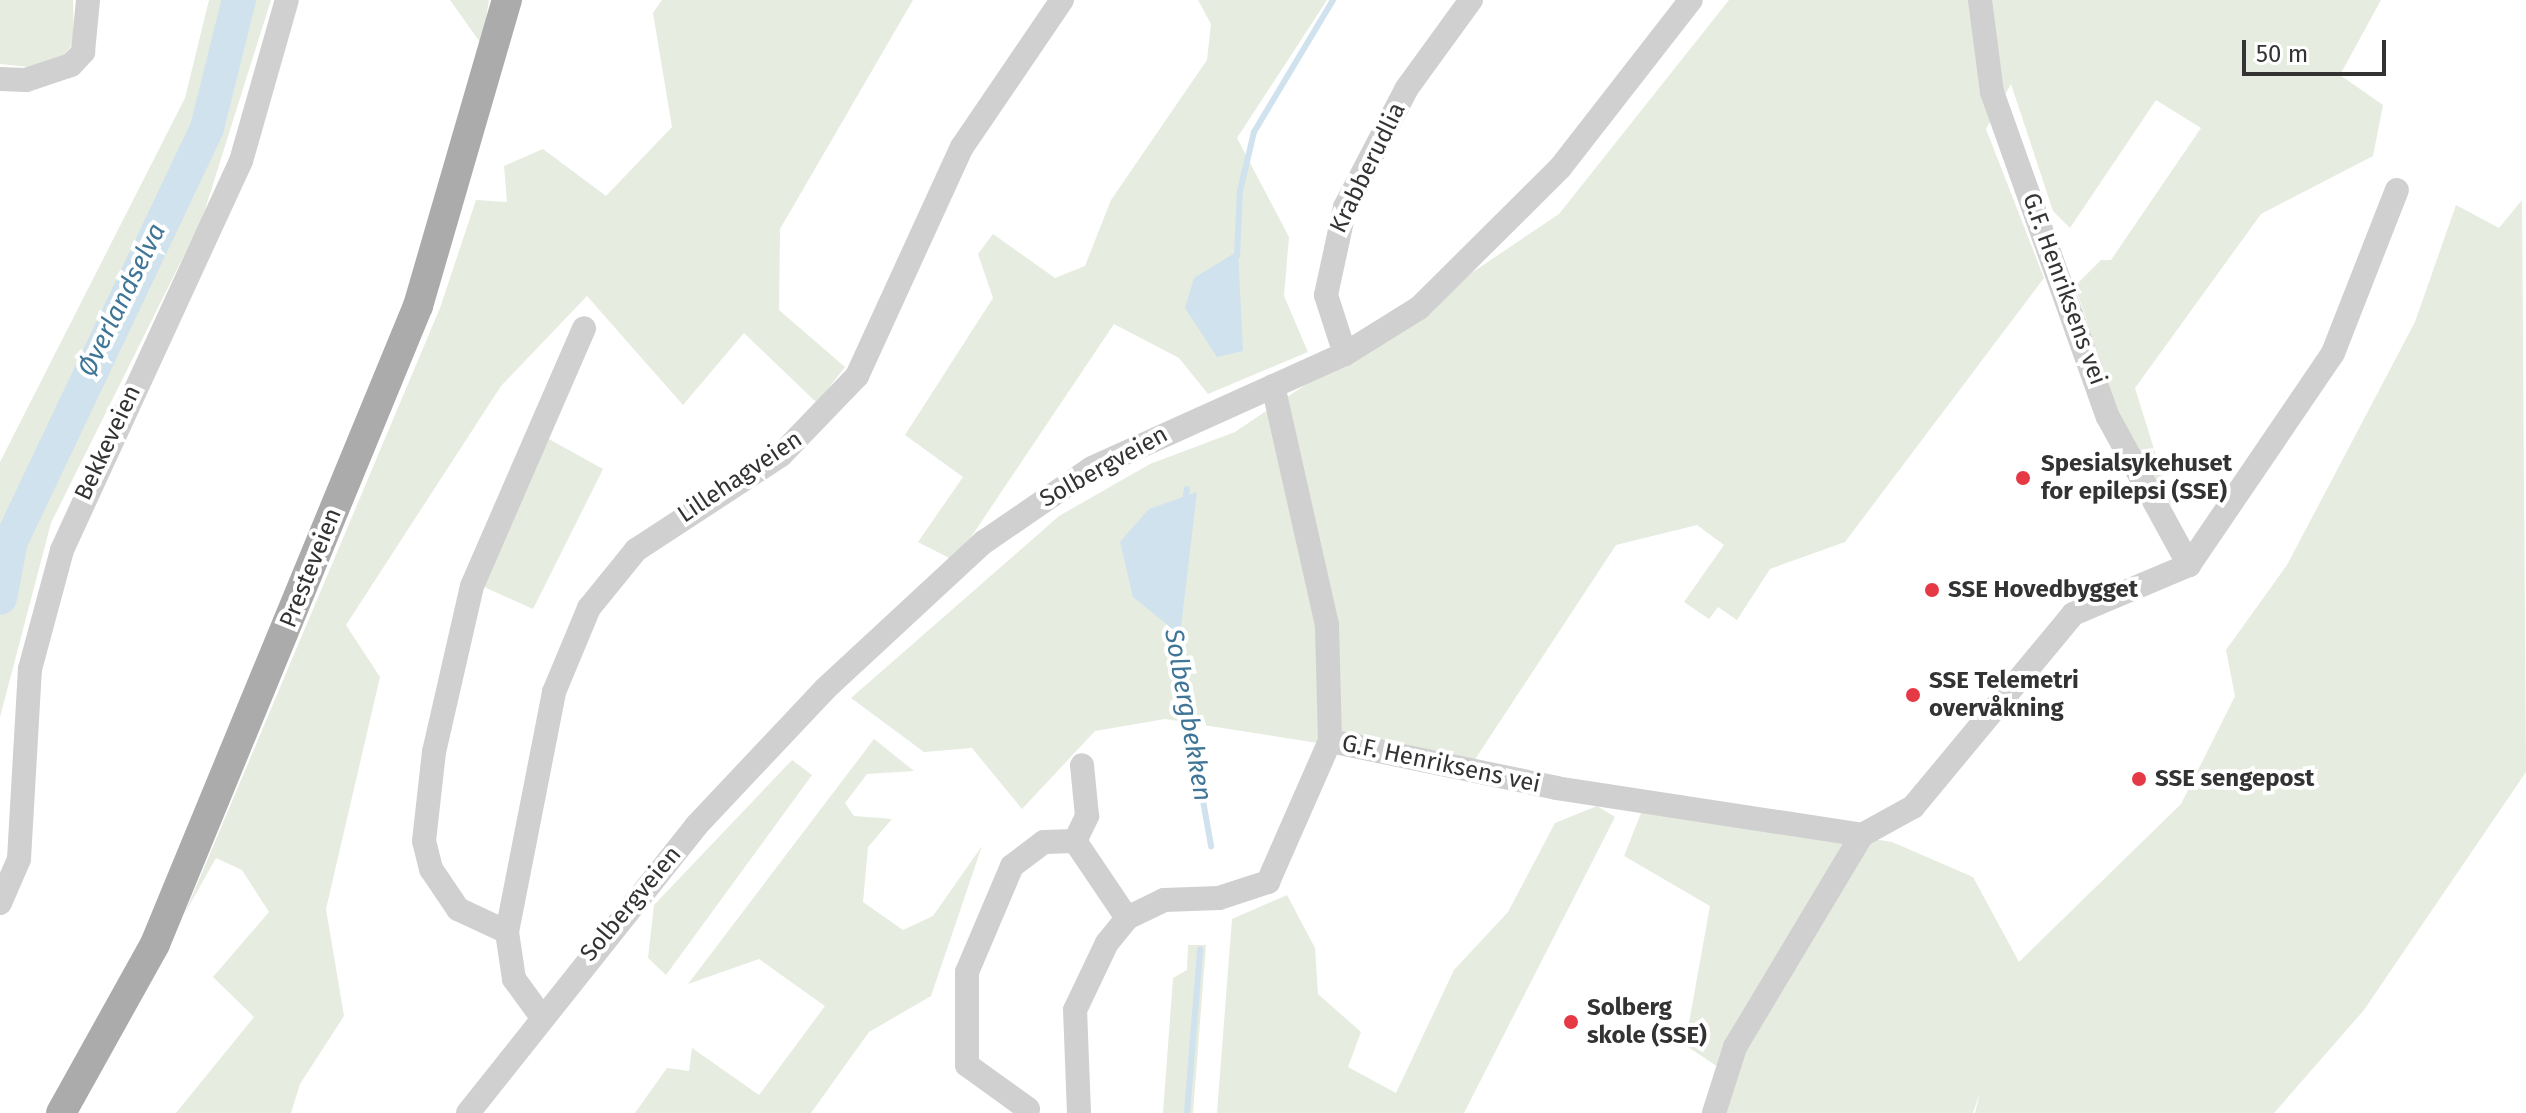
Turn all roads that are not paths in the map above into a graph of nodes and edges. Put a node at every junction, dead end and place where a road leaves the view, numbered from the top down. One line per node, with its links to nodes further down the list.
1 (88, 0): 8 (street)
2 (287, 0): 18 (street, Bekkeveien)
3 (507, 0): 23 (main road, Presteveien)
4 (1062, 0): 20 (street, Lillehagveien)
5 (1471, 0): 11 (street, Krabberudlia)
6 (1691, 0): 11 (street, Solbergveien)
7 (1980, 0): 13 (street, G.F. Henriksens vei)
8 (0, 79)
9 (2397, 190): 13 (street)
10 (584, 328): 20 (street)
11 (1345, 354): 12 (street, Solbergveien)
12 (1273, 386): 14 (street, G.F. Henriksens vei); 21 (street, Solbergveien)
13 (2189, 565): 16 (street)
14 (1330, 741): 16 (street, G.F. Henriksens vei); 19 (street)
15 (1082, 765): 17 (street)
16 (1862, 835): 26 (street)
17 (1075, 841): 19 (street); 22 (street)
18 (0, 903)
19 (1127, 918): 25 (street)
20 (507, 932): 21 (street, Lillehagveien)
21 (541, 1016): 24 (street)
22 (1028, 1109)
23 (61, 1113)
24 (468, 1113)
25 (1079, 1113)
26 (1714, 1113)

